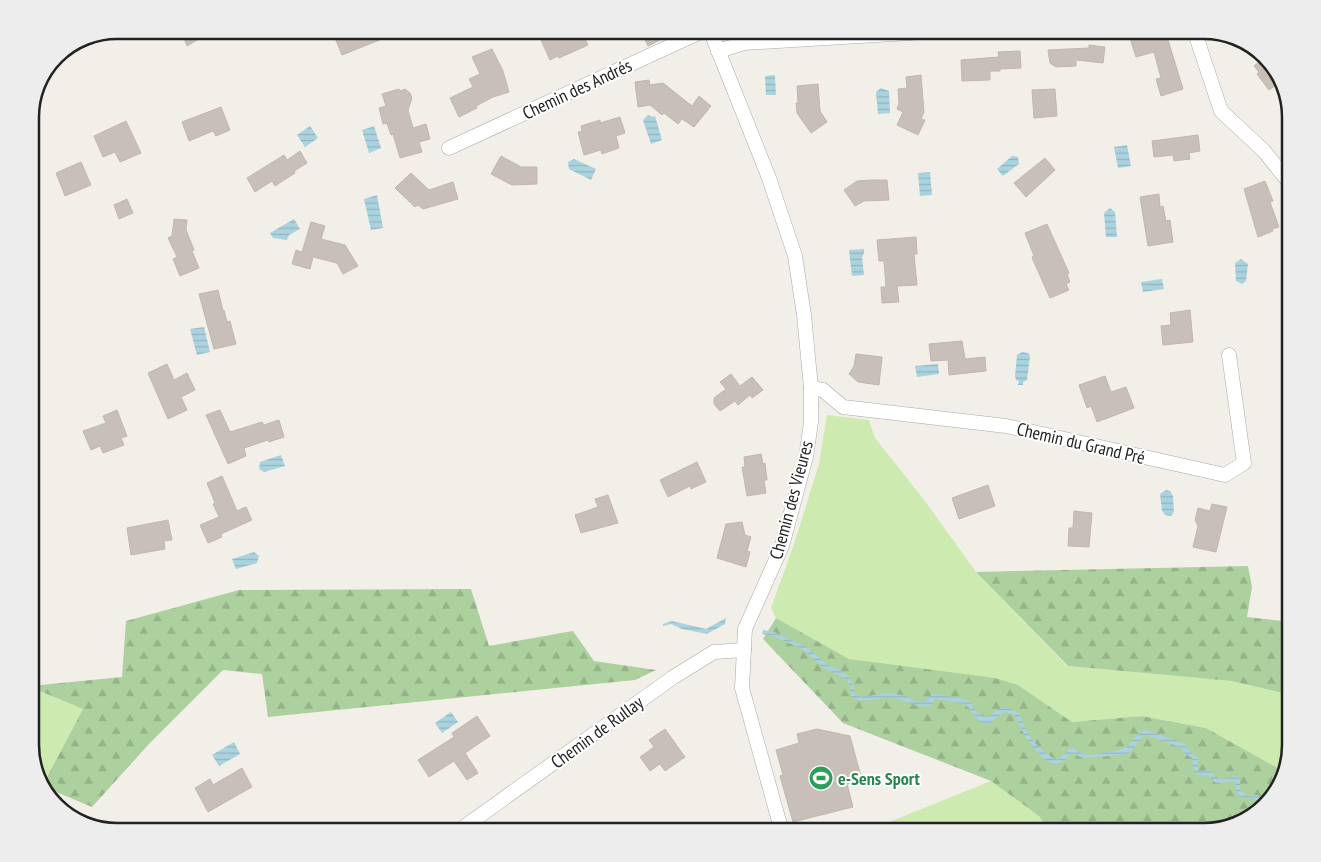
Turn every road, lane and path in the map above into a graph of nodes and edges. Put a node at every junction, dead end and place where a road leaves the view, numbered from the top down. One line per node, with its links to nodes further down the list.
1 (685, 39): 6 (street, Chemin des Andrés)
2 (713, 39): 5 (street)
3 (810, 39): 5 (street)
4 (1197, 39): 7 (street)
5 (718, 51): 9 (street, Chemin des Vieures)
6 (449, 148)
7 (1282, 174)
8 (1230, 355): 9 (street, Chemin du Grand Pré)
9 (811, 388): 10 (street, Chemin des Vieures)
10 (744, 650): 11 (street, Chemin de Rullay); 12 (street, Chemin des Vieures)
11 (469, 823)
12 (780, 823)

